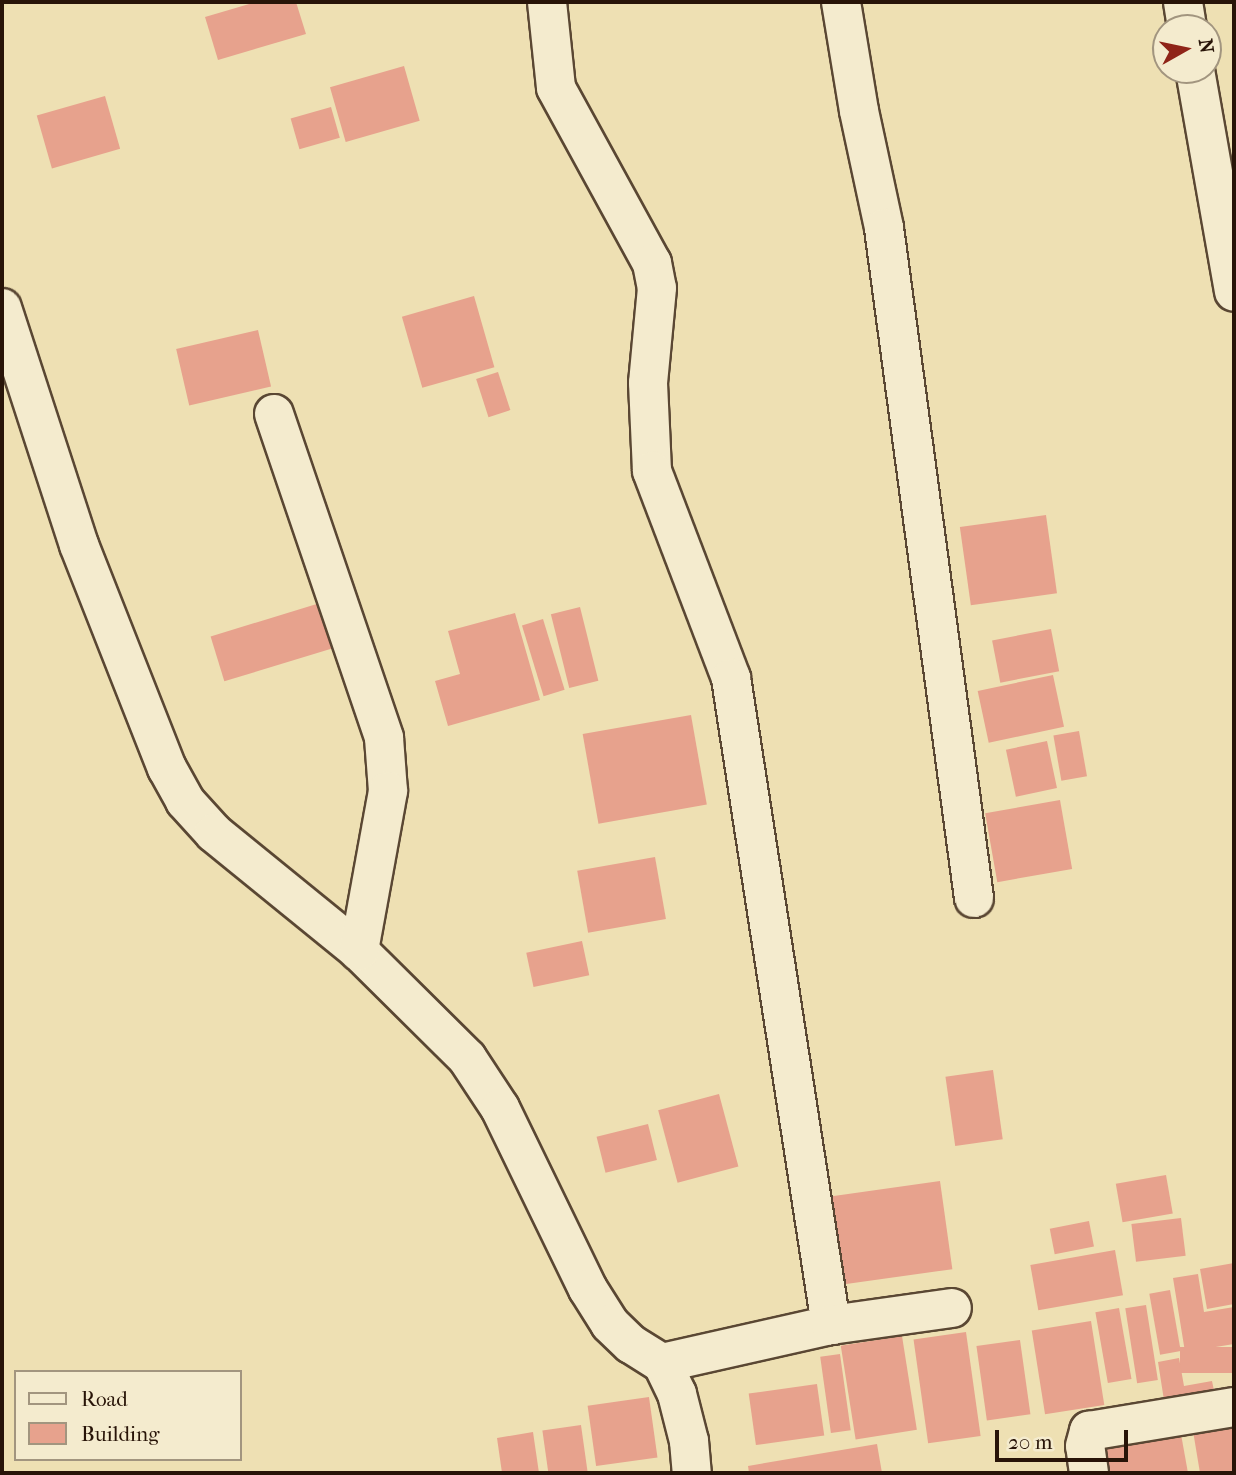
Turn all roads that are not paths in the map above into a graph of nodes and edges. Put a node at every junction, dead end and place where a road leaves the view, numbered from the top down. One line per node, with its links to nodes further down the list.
1 (547, 2): 10 (street)
2 (841, 2): 7 (street)
3 (1197, 84): 4 (street)
4 (1234, 292)
5 (2, 308): 8 (street)
6 (274, 414): 8 (street)
7 (974, 898)
8 (359, 951): 11 (street)
9 (952, 1308): 10 (street)
10 (831, 1325): 11 (street)
11 (662, 1363): 13 (street)
12 (1234, 1407): 14 (street)
13 (692, 1473)
14 (1089, 1473)

